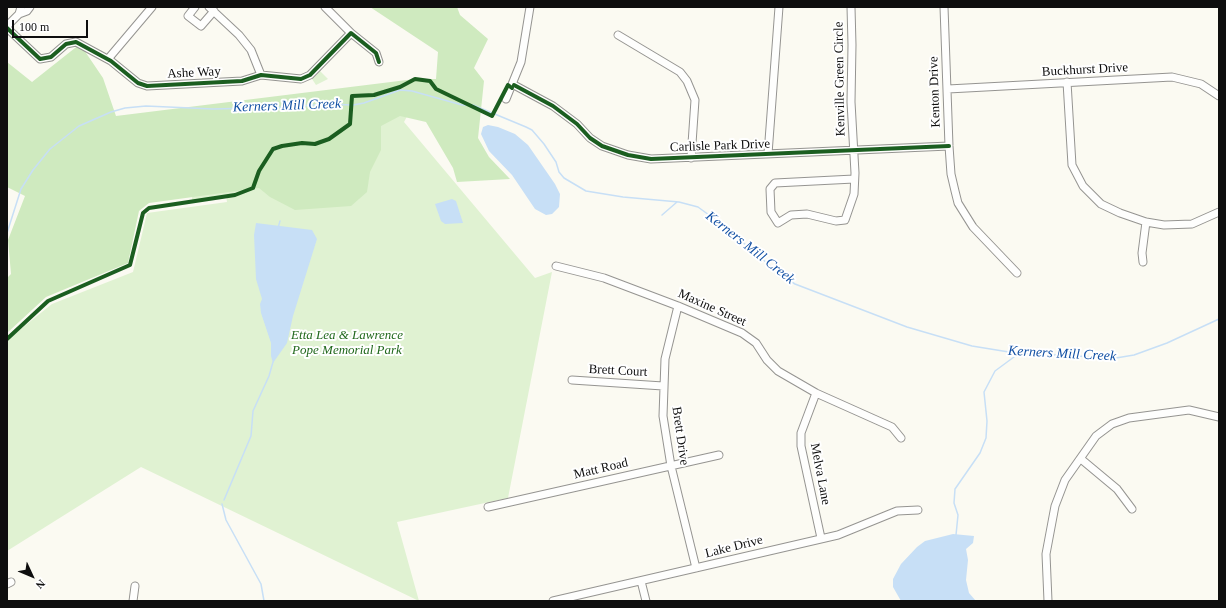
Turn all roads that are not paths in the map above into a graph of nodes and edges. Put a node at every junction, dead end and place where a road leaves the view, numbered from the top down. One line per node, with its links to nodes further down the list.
1 (30, 7): 10 (street, Ashe Way)
2 (152, 7): 14 (street)
3 (195, 7): 9 (street)
4 (325, 7): 12 (street)
5 (530, 7): 18 (street)
6 (779, 7): 24 (street)
7 (850, 7): 23 (street, Kenville Green Circle)
8 (944, 7): 19 (street, Kenton Drive)
9 (211, 9): 16 (street)
10 (20, 10): 11 (street, Ashe Way)
11 (7, 27): 14 (street, Ashe Way)
12 (351, 33): 15 (street); 16 (street, Ashe Way)
13 (618, 35): 25 (street)
14 (108, 59): 16 (street, Ashe Way)
15 (379, 62)
16 (261, 75)
17 (1067, 82): 19 (street, Buckhurst Drive); 20 (street, Buckhurst Drive); 28 (street)
18 (514, 85): 21 (street); 25 (street, Carlisle Park Drive)
19 (948, 89): 22 (street, Kenton Drive)
20 (1219, 96)
21 (506, 99)
22 (949, 146): 23 (street, Carlisle Park Drive); 31 (street, Kenton Drive)
23 (853, 150): 24 (street, Carlisle Park Drive); 26 (street, Kenville Green Circle)
24 (768, 154): 25 (street, Carlisle Park Drive)
25 (691, 158)
26 (854, 179): 26 (street, Kenville Green Circle)
27 (1219, 212): 28 (street)
28 (1146, 222): 29 (street)
29 (1143, 262)
30 (556, 266): 32 (street, Maxine Street)
31 (1017, 273)
32 (678, 306): 34 (street, Brett Drive); 35 (street, Maxine Street)
33 (572, 380): 34 (street, Brett Court)
34 (663, 386): 40 (street, Brett Drive)
35 (816, 392): 37 (street, Maxine Street); 44 (street, Melva Lane)
36 (1219, 417): 39 (street)
37 (901, 438)
38 (718, 455): 40 (street, Matt Road)
39 (1080, 459): 42 (street); 51 (street)
40 (671, 466): 41 (street, Matt Road); 45 (street, Brett Drive)
41 (488, 507)
42 (1132, 509)
43 (918, 510): 44 (street, Lake Drive)
44 (821, 538): 45 (street, Lake Drive)
45 (696, 568): 46 (street, Lake Drive)
46 (641, 581): 49 (street, Lake Drive); 50 (street)
47 (135, 586): 48 (street)
48 (133, 601)
49 (553, 601)
50 (646, 601)
51 (1048, 601)

